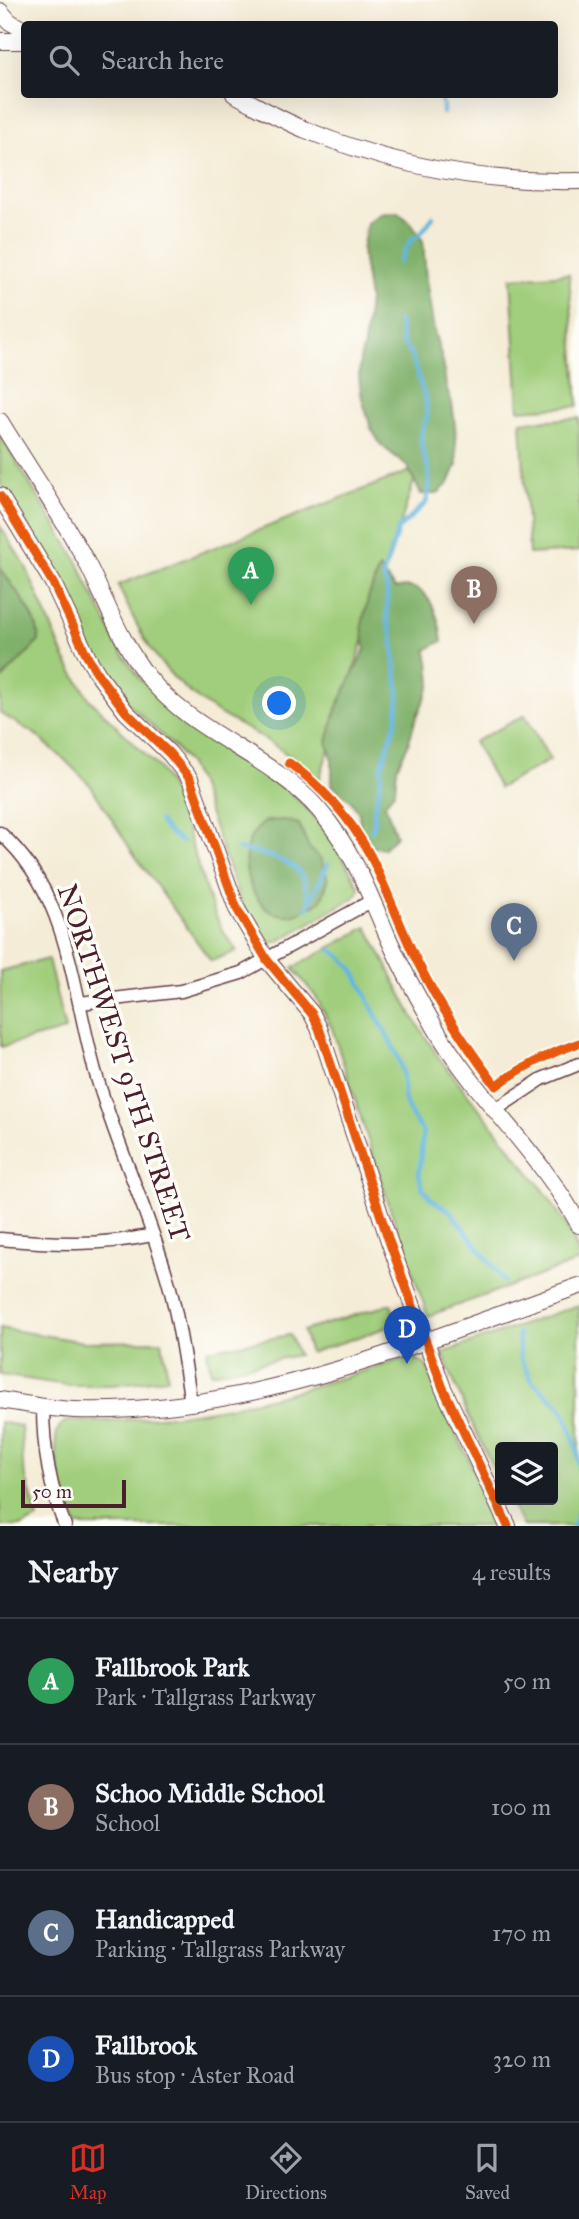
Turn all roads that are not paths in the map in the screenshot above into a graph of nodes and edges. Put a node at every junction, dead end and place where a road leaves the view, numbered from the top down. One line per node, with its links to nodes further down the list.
1 (0, 11): 2 (street)
2 (21, 28)
3 (0, 41): 4 (street)
4 (21, 41)
5 (242, 98): 6 (street)
6 (579, 181)
7 (0, 421): 10 (street)
8 (0, 495): 11 (street)
9 (0, 833): 12 (street, NORTHWEST 9TH STREET)
10 (373, 900): 11 (street); 14 (street)
11 (267, 960): 12 (street); 19 (street)
12 (80, 1003): 16 (street, NORTHWEST 9TH STREET)
13 (579, 1064): 14 (street)
14 (495, 1110): 15 (street)
15 (579, 1225)
16 (153, 1235): 17 (street); 21 (street, NORTHWEST 9TH STREET)
17 (0, 1239)
18 (579, 1286): 19 (street)
19 (425, 1340): 21 (street); 24 (street)
20 (0, 1400): 22 (street)
21 (191, 1404): 22 (street)
22 (43, 1407): 23 (street)
23 (65, 1526)
24 (508, 1526)

